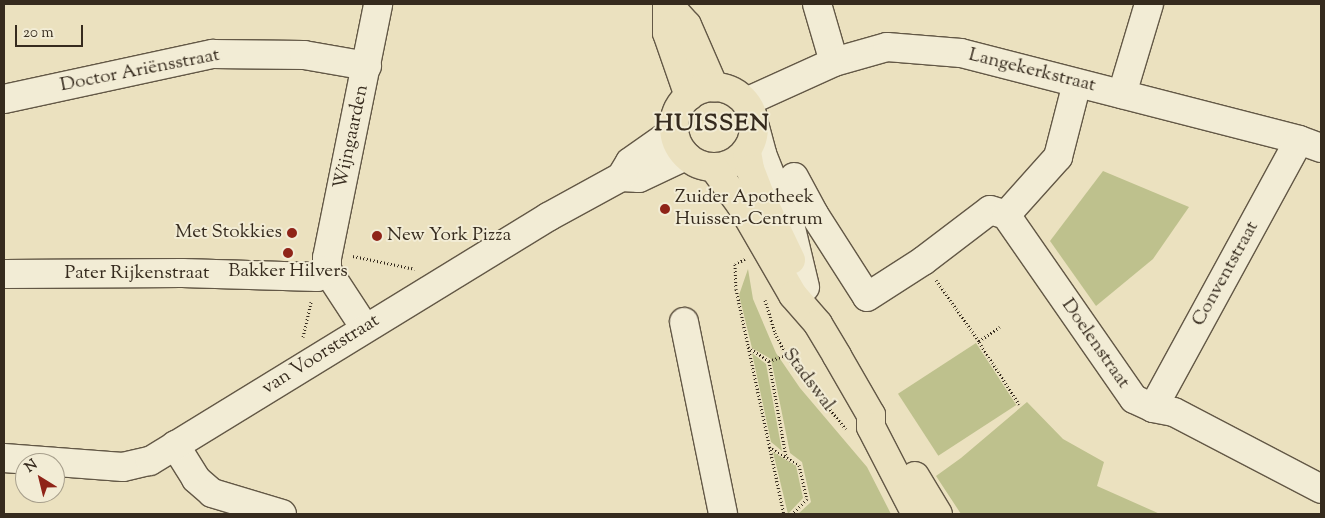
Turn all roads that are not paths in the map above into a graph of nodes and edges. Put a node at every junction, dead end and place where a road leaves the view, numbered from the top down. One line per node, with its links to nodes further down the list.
1 (378, 4): 6 (street, Wijngaarden)
2 (668, 4): 8 (main road); 10 (main road)
3 (817, 4): 5 (street)
4 (1149, 4): 9 (street)
5 (834, 62): 7 (street, Langekerkstraat); 12 (street, Langekerkstraat)
6 (367, 66): 11 (street, Doctor Ariënsstraat); 21 (street, Wijngaarden)
7 (1077, 83): 9 (street, Langekerkstraat); 19 (street)
8 (714, 87): 10 (main road); 12 (main road)
9 (1122, 94): 14 (street, Langekerkstraat)
10 (689, 96): 13 (main road)
11 (4, 99)
12 (749, 127): 16 (main road); 22 (street, Stadswal)
13 (674, 132): 15 (main road); 17 (street, van Voorststraat)
14 (1310, 144): 26 (street, Conventstraat)
15 (686, 156): 16 (main road); 17 (street, van Voorststraat)
16 (714, 168): 24 (main road, Stadswal)
17 (621, 177): 25 (street, van Voorststraat)
18 (794, 177): 19 (street)
19 (1006, 215): 26 (street, Doelenstraat)
20 (4, 274): 21 (street, Pater Rijkenstraat)
21 (322, 274): 25 (street)
22 (804, 287): 24 (main road, Stadswal)
23 (684, 322): 32 (street)
24 (818, 324): 27 (main road, Stadswal)
25 (365, 328): 28 (street, van Voorststraat)
26 (1153, 408): 30 (street, Doelenstraat)
27 (871, 415): 33 (main road, Stadswal); 34 (main road, Stadswal)
28 (175, 445): 29 (street, van Voorststraat); 31 (street)
29 (4, 458)
30 (1321, 489)
31 (282, 514)
32 (723, 514)
33 (916, 514)
34 (938, 514)

